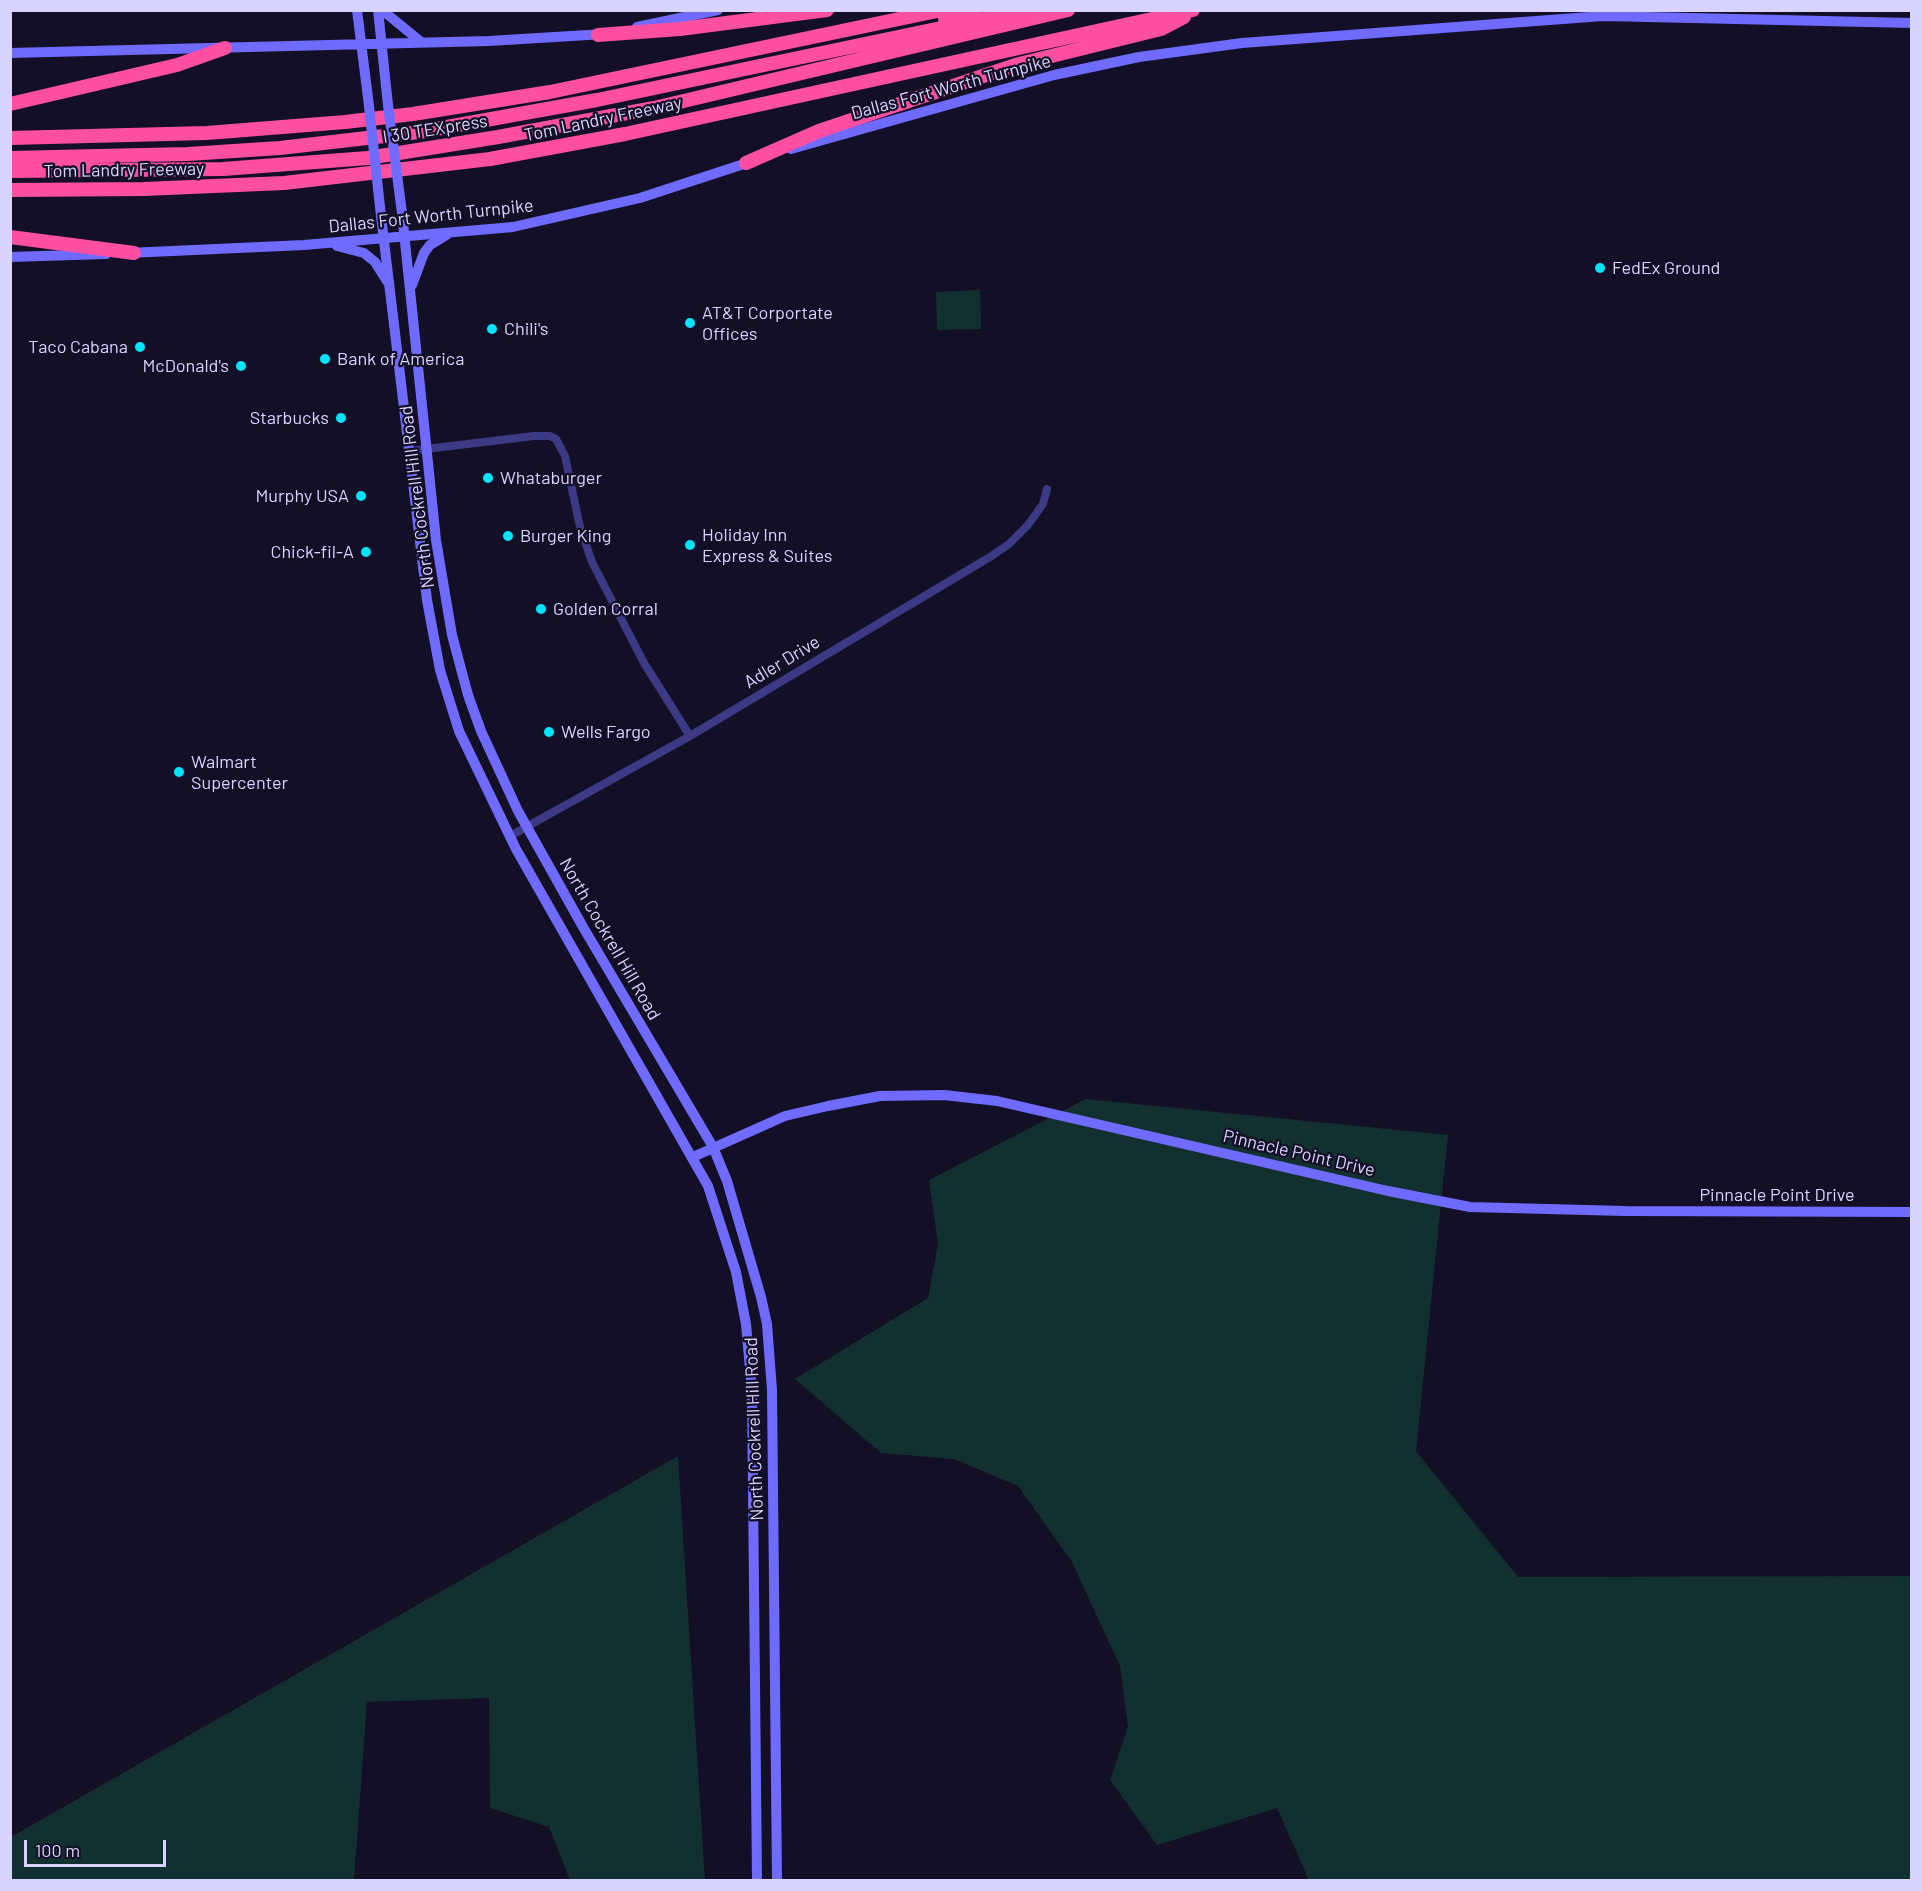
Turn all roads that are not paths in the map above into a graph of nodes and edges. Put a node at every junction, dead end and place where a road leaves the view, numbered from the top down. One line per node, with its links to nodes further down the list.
1 (357, 10): 14 (main road, North Cockrell Hill Road)
2 (380, 10): 12 (main road); 13 (main road, North Cockrell Hill Road)
3 (718, 10): 11 (main road)
4 (827, 10): 11 (highway)
5 (942, 10): 19 (highway, Tom Landry Freeway)
6 (975, 10): 15 (highway)
7 (1027, 10): 15 (highway)
8 (1068, 10): 22 (highway, I 30 TEXpress)
9 (1195, 10): 21 (highway); 23 (highway, Tom Landry Freeway)
10 (1911, 23): 21 (main road, Dallas Fort Worth Turnpike)
11 (598, 35): 12 (main road)
12 (420, 41): 13 (main road)
13 (382, 42): 14 (main road); 25 (main road, North Cockrell Hill Road, bridge)
14 (360, 43): 16 (main road); 27 (main road, North Cockrell Hill Road, bridge)
15 (863, 45): 20 (highway)
16 (225, 48): 17 (main road); 18 (highway)
17 (10, 53)
18 (10, 104)
19 (10, 138)
20 (10, 158)
21 (747, 163): 24 (main road, Dallas Fort Worth Turnpike)
22 (10, 171)
23 (10, 190)
24 (455, 232): 25 (main road, Dallas Fort Worth Turnpike); 31 (main road)
25 (404, 235): 27 (main road, Dallas Fort Worth Turnpike); 31 (main road, North Cockrell Hill Road)
26 (10, 237): 29 (highway)
27 (384, 237): 28 (main road, Dallas Fort Worth Turnpike); 32 (main road, North Cockrell Hill Road)
28 (312, 244): 29 (main road, Dallas Fort Worth Turnpike); 32 (main road)
29 (134, 253): 30 (main road, Dallas Fort Worth Turnpike)
30 (10, 257)
31 (411, 291): 33 (main road, North Cockrell Hill Road)
32 (391, 294): 34 (main road, North Cockrell Hill Road)
33 (427, 448): 34 (street); 36 (main road, North Cockrell Hill Road); 38 (street)
34 (409, 451): 37 (main road, North Cockrell Hill Road)
35 (1047, 489): 38 (street, Adler Drive)
36 (452, 636): 37 (main road); 39 (main road, North Cockrell Hill Road)
37 (434, 639): 40 (main road, North Cockrell Hill Road)
38 (690, 736): 39 (street, Adler Drive)
39 (527, 826): 40 (street, Adler Drive); 41 (main road, North Cockrell Hill Road)
40 (510, 836): 42 (main road, North Cockrell Hill Road)
41 (713, 1147): 42 (main road, Pinnacle Point Drive); 43 (main road, Pinnacle Point Drive); 45 (main road, North Cockrell Hill Road)
42 (693, 1157): 44 (main road, North Cockrell Hill Road)
43 (1911, 1212)
44 (758, 1881)
45 (777, 1881)

